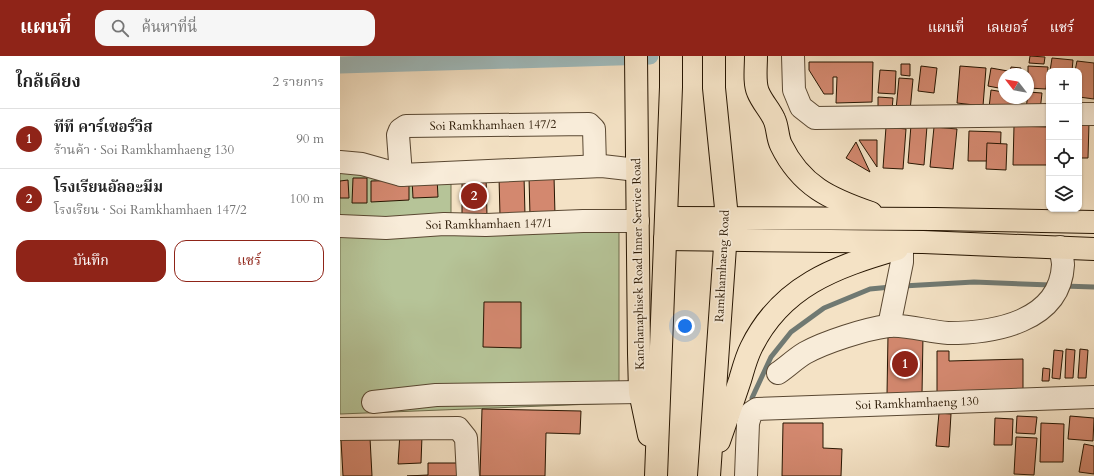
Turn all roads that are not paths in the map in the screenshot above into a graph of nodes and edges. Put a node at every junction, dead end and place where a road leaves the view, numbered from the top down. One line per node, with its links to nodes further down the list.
1 (636, 56): 11 (main road, Kanchanaphisek Road Inner Service Road)
2 (671, 56): 18 (main road)
3 (714, 56): 13 (main road, Ramkhamhaeng Road)
4 (756, 56): 14 (main road)
5 (793, 56): 6 (street)
6 (1046, 114)
7 (1082, 114): 8 (street)
8 (1094, 114)
9 (340, 162): 12 (street)
10 (595, 166): 11 (street); 12 (street); 12 (street, Soi Ramkhamhaen 147/2)
11 (637, 170): 15 (main road, Kanchanaphisek Road Inner Service Road)
12 (401, 175)
13 (727, 218): 14 (main road); 18 (main road); 19 (main road, Ramkhamhaeng Road)
14 (887, 219): 16 (main road)
15 (638, 221): 17 (street, Soi Ramkhamhaen 147/1); 26 (main road, Kanchanaphisek Road Inner Service Road)
16 (1094, 222)
17 (340, 226)
18 (665, 228): 19 (main road); 31 (main road)
19 (726, 240): 20 (main road); 30 (main road, Ramkhamhaeng Road)
20 (923, 242): 21 (main road); 22 (main road)
21 (902, 247): 24 (street); 30 (main road)
22 (1060, 247): 23 (main road); 24 (street)
23 (1094, 249)
24 (889, 326): 25 (street)
25 (778, 373)
26 (640, 392): 28 (street); 31 (main road, Kanchanaphisek Road Inner Service Road)
27 (1094, 397): 33 (street, Soi Ramkhamhaeng 130)
28 (373, 402)
29 (340, 429): 32 (street)
30 (709, 472)
31 (656, 473)
32 (468, 476)
33 (746, 476)

